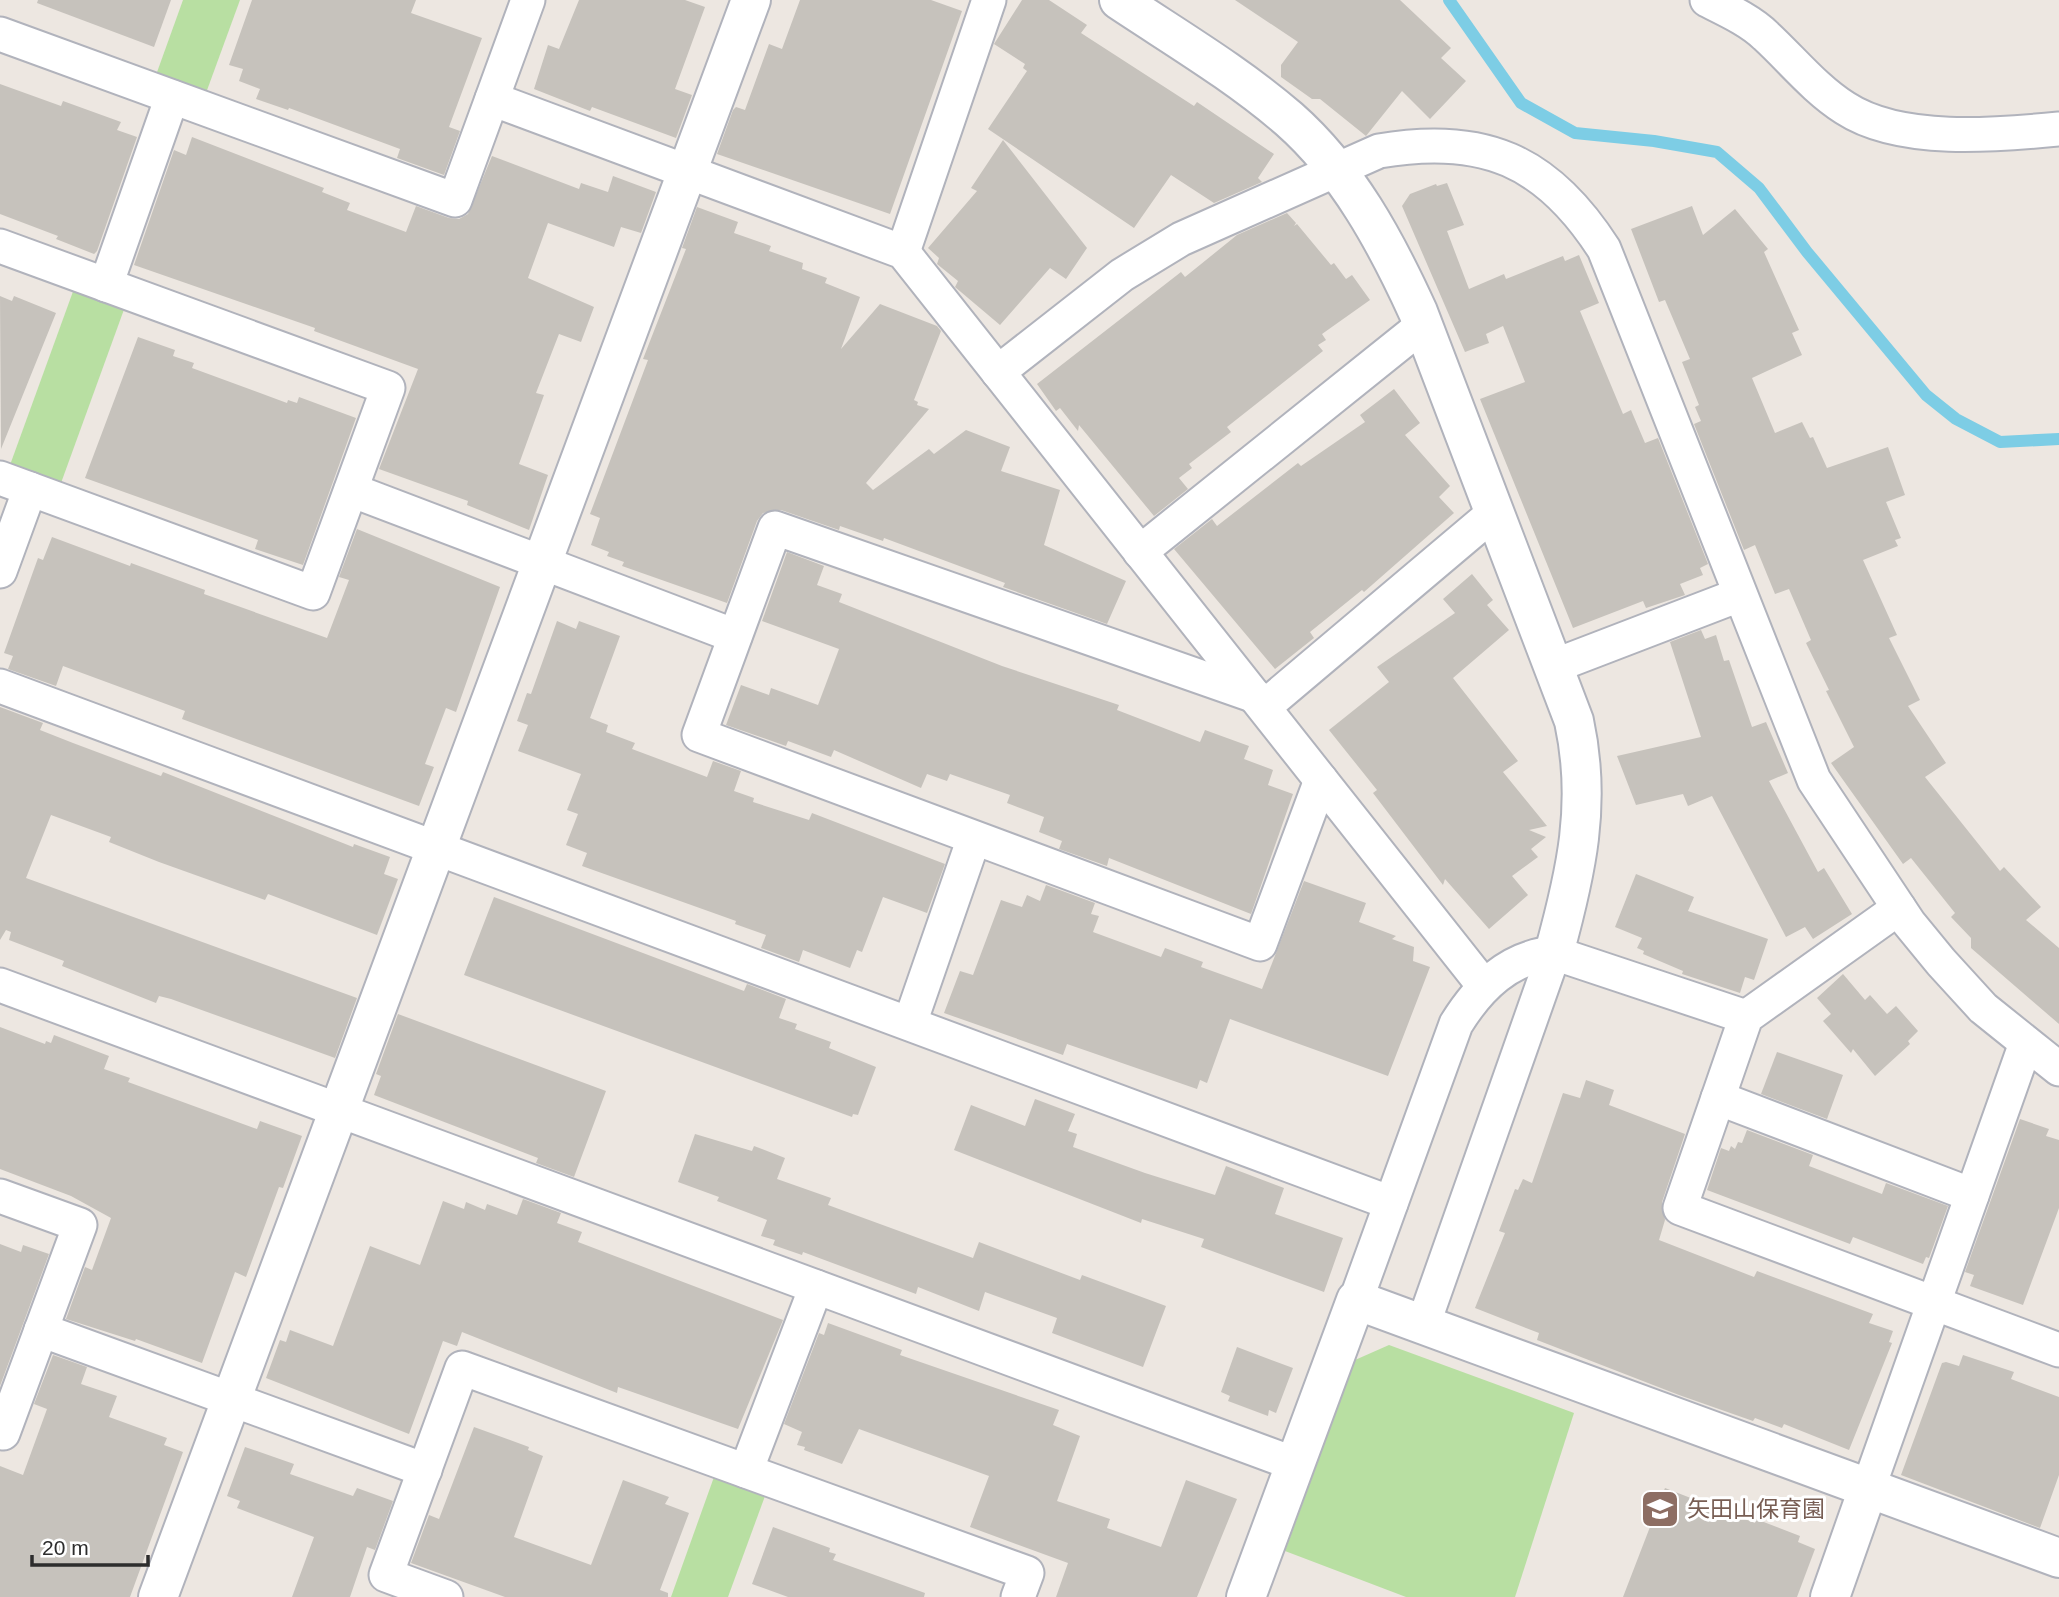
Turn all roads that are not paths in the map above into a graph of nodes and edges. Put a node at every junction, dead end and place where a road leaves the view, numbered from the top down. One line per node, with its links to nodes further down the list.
1 (528, 0): 8 (street)
2 (751, 0): 11 (street)
3 (989, 0): 13 (street)
4 (1119, 0): 10 (street)
5 (1707, 0): 9 (street)
6 (0, 34): 7 (street)
7 (172, 97): 8 (street); 14 (street)
8 (492, 99): 11 (street)
9 (2059, 129)
10 (1334, 169): 15 (street); 16 (street); 23 (street)
11 (687, 172): 13 (street); 21 (street)
12 (0, 246): 14 (street)
13 (903, 252): 16 (street)
14 (106, 285): 18 (street)
15 (1423, 325): 19 (street); 20 (street)
16 (998, 372): 20 (street)
17 (15, 484): 18 (street); 22 (street)
18 (351, 490): 21 (street)
19 (1495, 512): 25 (street); 27 (street)
20 (1140, 552): 27 (street)
21 (542, 563): 24 (street); 30 (street)
22 (0, 571)
23 (1739, 595): 25 (street); 31 (street)
24 (735, 636): 27 (street); 29 (street)
25 (1554, 666): 32 (street)
26 (0, 686): 30 (street)
27 (1259, 701): 28 (street)
28 (1321, 780): 29 (street); 34 (street)
29 (974, 838): 36 (street)
30 (437, 846): 36 (street); 40 (street)
31 (1899, 908): 35 (street); 37 (street)
32 (1554, 953): 34 (street); 35 (street); 47 (street)
33 (0, 985): 40 (street)
34 (1484, 986): 43 (street)
35 (1746, 1017): 39 (street)
36 (910, 1023): 43 (street)
37 (2026, 1043): 38 (street); 42 (street)
38 (2059, 1069)
39 (1718, 1098): 42 (street); 46 (street)
40 (338, 1111): 44 (street); 50 (street)
41 (0, 1195): 48 (street)
42 (1972, 1195): 46 (street)
43 (1391, 1203): 45 (street)
44 (816, 1287): 52 (street); 54 (street)
45 (1356, 1300): 47 (street); 52 (street)
46 (1934, 1303): 49 (street); 55 (street)
47 (1423, 1325): 55 (street)
48 (41, 1331): 50 (street); 51 (street)
49 (2059, 1350)
50 (232, 1399): 53 (street); 57 (street)
51 (0, 1432)
52 (1295, 1464): 60 (street)
53 (425, 1470): 54 (street); 58 (street)
54 (746, 1471): 59 (street)
55 (1868, 1489): 56 (street); 61 (street)
56 (2059, 1558)
57 (158, 1597)
58 (446, 1597)
59 (1018, 1597)
60 (1245, 1597)
61 (1830, 1597)

